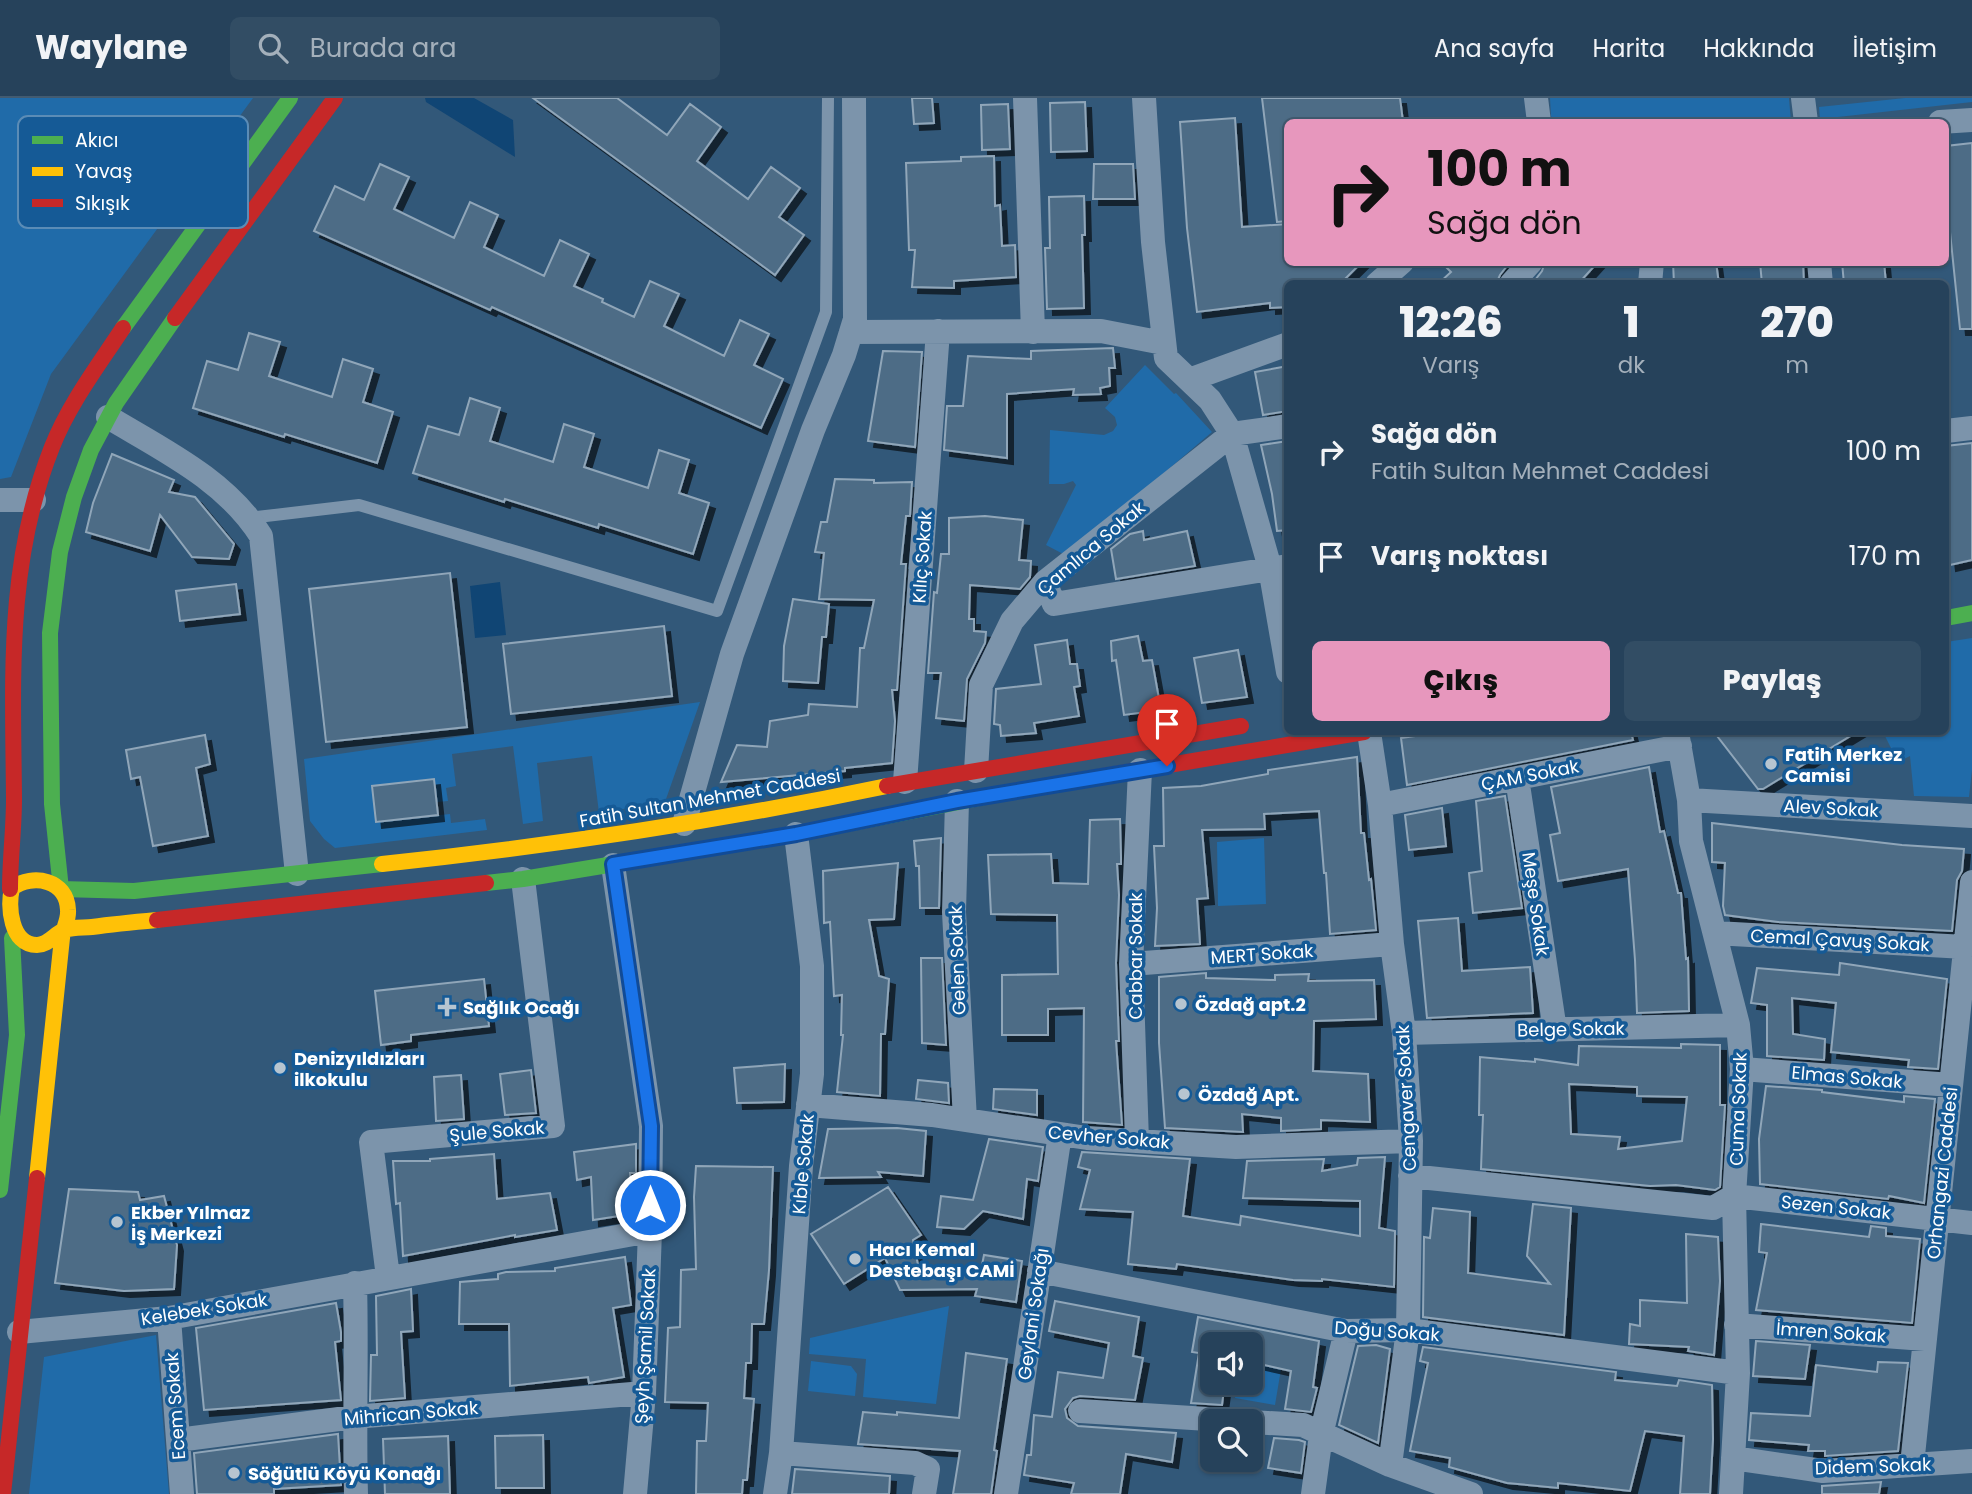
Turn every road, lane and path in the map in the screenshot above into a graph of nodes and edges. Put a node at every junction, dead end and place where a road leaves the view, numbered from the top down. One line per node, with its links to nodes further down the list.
1 (290, 98): 13 (main road)
2 (335, 98): 14 (main road)
3 (828, 98): 34 (lane)
4 (854, 98): 22 (street)
5 (1026, 98): 23 (street)
6 (1144, 98): 24 (street)
7 (1536, 98): 9 (street)
8 (1803, 98): 10 (street)
9 (1539, 119)
10 (1806, 119)
11 (1972, 120): 12 (street)
12 (1949, 121)
13 (248, 155)
14 (248, 217)
15 (195, 228): 33 (main road)
16 (240, 228): 27 (main road)
17 (1397, 266): 19 (street)
18 (1527, 266): 20 (street)
19 (1382, 280)
20 (1515, 280)
21 (938, 331): 22 (street); 23 (street); 48 (street, Kılıç Sokak)
22 (851, 332): 53 (street)
23 (1033, 332): 24 (street)
24 (1163, 343): 26 (street)
25 (1284, 345): 26 (street)
26 (1189, 380): 31 (street)
27 (108, 418): 34 (street); 55 (main road)
28 (1284, 427): 31 (street)
29 (1972, 428): 30 (street)
30 (1949, 431)
31 (1232, 434): 35 (street); 36 (street, Çamlıca Sokak)
32 (0, 499): 33 (street)
33 (34, 500): 56 (main road)
34 (250, 518): 59 (street)
35 (1279, 567): 36 (street); 39 (street)
36 (1045, 582): 46 (street, Çamlıca Sokak)
37 (1972, 613): 38 (main road)
38 (1949, 617)
39 (1284, 625)
40 (1261, 722): 46 (main road, Fatih Sultan Mehmet Caddesi)
41 (1326, 735): 43 (main road)
42 (1367, 735): 51 (street, Cengaver Sokak)
43 (1299, 737): 45 (main road)
44 (1679, 739): 47 (street, ÇAM Sokak); 49 (street, Cuma Sokak)
45 (1140, 770): 50 (main road); 72 (street, Cabbar Sokak)
46 (976, 771): 48 (main road, Fatih Sultan Mehmet Caddesi)
47 (1517, 778): 51 (street, ÇAM Sokak); 76 (street, Meşe Sokak)
48 (905, 782): 53 (main road, Fatih Sultan Mehmet Caddesi)
49 (1689, 800): 52 (street, Alev Sokak); 67 (street, Cuma Sokak)
50 (957, 801): 54 (main road); 81 (street, Gelen Sokak)
51 (1380, 805): 69 (street, Cengaver Sokak)
52 (1972, 816)
53 (684, 824): 59 (main road, Fatih Sultan Mehmet Caddesi)
54 (796, 834): 57 (main road); 80 (street, Kıble Sokak)
55 (58, 850): 62 (main road); 64 (main road)
56 (10, 855): 58 (main road); 63 (main road)
57 (613, 864): 60 (main road); 90 (street, Şeyh Şamil Sokak)
58 (0, 869)
59 (297, 874): 64 (main road, Fatih Sultan Mehmet Caddesi)
60 (523, 879): 65 (main road); 92 (street, Şule Sokak)
61 (1972, 882): 70 (street, Orhangazi Caddesi)
62 (61, 889): 63 (main road); 64 (main road, Fatih Sultan Mehmet Caddesi); 66 (main road)
63 (6, 890): 68 (main road)
64 (93, 890)
65 (96, 927): 66 (main road); 74 (main road)
66 (63, 930): 68 (main road); 74 (main road)
67 (1715, 933): 70 (street, Cemal Çavuş Sokak); 75 (street, Cuma Sokak)
68 (4, 937): 73 (main road)
69 (1392, 944): 72 (street, MERT Sokak); 77 (street, Cengaver Sokak)
70 (1965, 947): 79 (street, Orhangazi Caddesi)
71 (0, 952): 73 (main road)
72 (1132, 964): 83 (street, Cabbar Sokak)
73 (11, 967): 86 (main road)
74 (57, 982): 98 (main road)
75 (1738, 1025): 76 (street, Belge Sokak); 78 (street, Cuma Sokak)
76 (1555, 1030): 77 (street, Belge Sokak)
77 (1404, 1033): 84 (street, Cengaver Sokak)
78 (1742, 1069): 79 (street, Elmas Sokak); 87 (street, Cuma Sokak)
79 (1951, 1085): 88 (street, Orhangazi Caddesi)
80 (808, 1105): 81 (street, Cevher Sokak); 108 (street, Kıble Sokak)
81 (965, 1120): 82 (street, Cevher Sokak)
82 (1060, 1134): 83 (street, Cevher Sokak); 91 (street, Geylani Sokağı)
83 (1137, 1141): 84 (street, Cevher Sokak)
84 (1410, 1141): 85 (street, Cengaver Sokak)
85 (1409, 1176): 87 (street); 96 (street, Cengaver Sokak)
86 (1, 1179)
87 (1734, 1196): 88 (street, Sezen Sokak); 95 (street, Cuma Sokak)
88 (1937, 1218): 89 (street, Sezen Sokak); 99 (street, Orhangazi Caddesi)
89 (1972, 1223)
90 (650, 1231): 92 (street, Kelebek Sokak); 101 (street, Şeyh Şamil Sokak)
91 (1039, 1271): 97 (street, Doğu Sokak); 119 (street, Geylani Sokağı)
92 (388, 1277): 93 (street, Kelebek Sokak)
93 (355, 1283): 94 (street, Kelebek Sokak); 103 (street)
94 (169, 1318): 98 (street, Kelebek Sokak); 107 (street, Ecem Sokak)
95 (1736, 1325): 99 (street, İmren Sokak); 100 (street, Cuma Sokak)
96 (1408, 1330): 97 (street, Doğu Sokak); 100 (street, Doğu Sokak); 111 (street, Cengaver Sokak)
97 (1346, 1331): 106 (street)
98 (19, 1332): 113 (main road)
99 (1925, 1339): 112 (street, Orhangazi Caddesi)
100 (1738, 1373): 109 (street, Cuma Sokak)
101 (644, 1393): 103 (street, Mihrican Sokak); 116 (street, Şeyh Şamil Sokak)
102 (1080, 1411): 104 (street)
103 (354, 1417): 107 (street, Mihrican Sokak); 115 (street)
104 (1200, 1418)
105 (1263, 1423): 106 (street)
106 (1321, 1435): 111 (street); 120 (street)
107 (178, 1440): 114 (street, Ecem Sokak)
108 (781, 1453): 117 (street, Kıble Sokak); 118 (street)
109 (1733, 1458): 112 (street, Didem Sokak); 122 (street, Cuma Sokak)
110 (1972, 1461): 112 (street, Didem Sokak)
111 (1390, 1465): 121 (street)
112 (1912, 1465)
113 (3, 1494)
114 (182, 1494)
115 (356, 1494)
116 (635, 1494)
117 (775, 1494)
118 (925, 1494)
119 (1008, 1494)
120 (1312, 1494)
121 (1471, 1494)
122 (1731, 1494)

